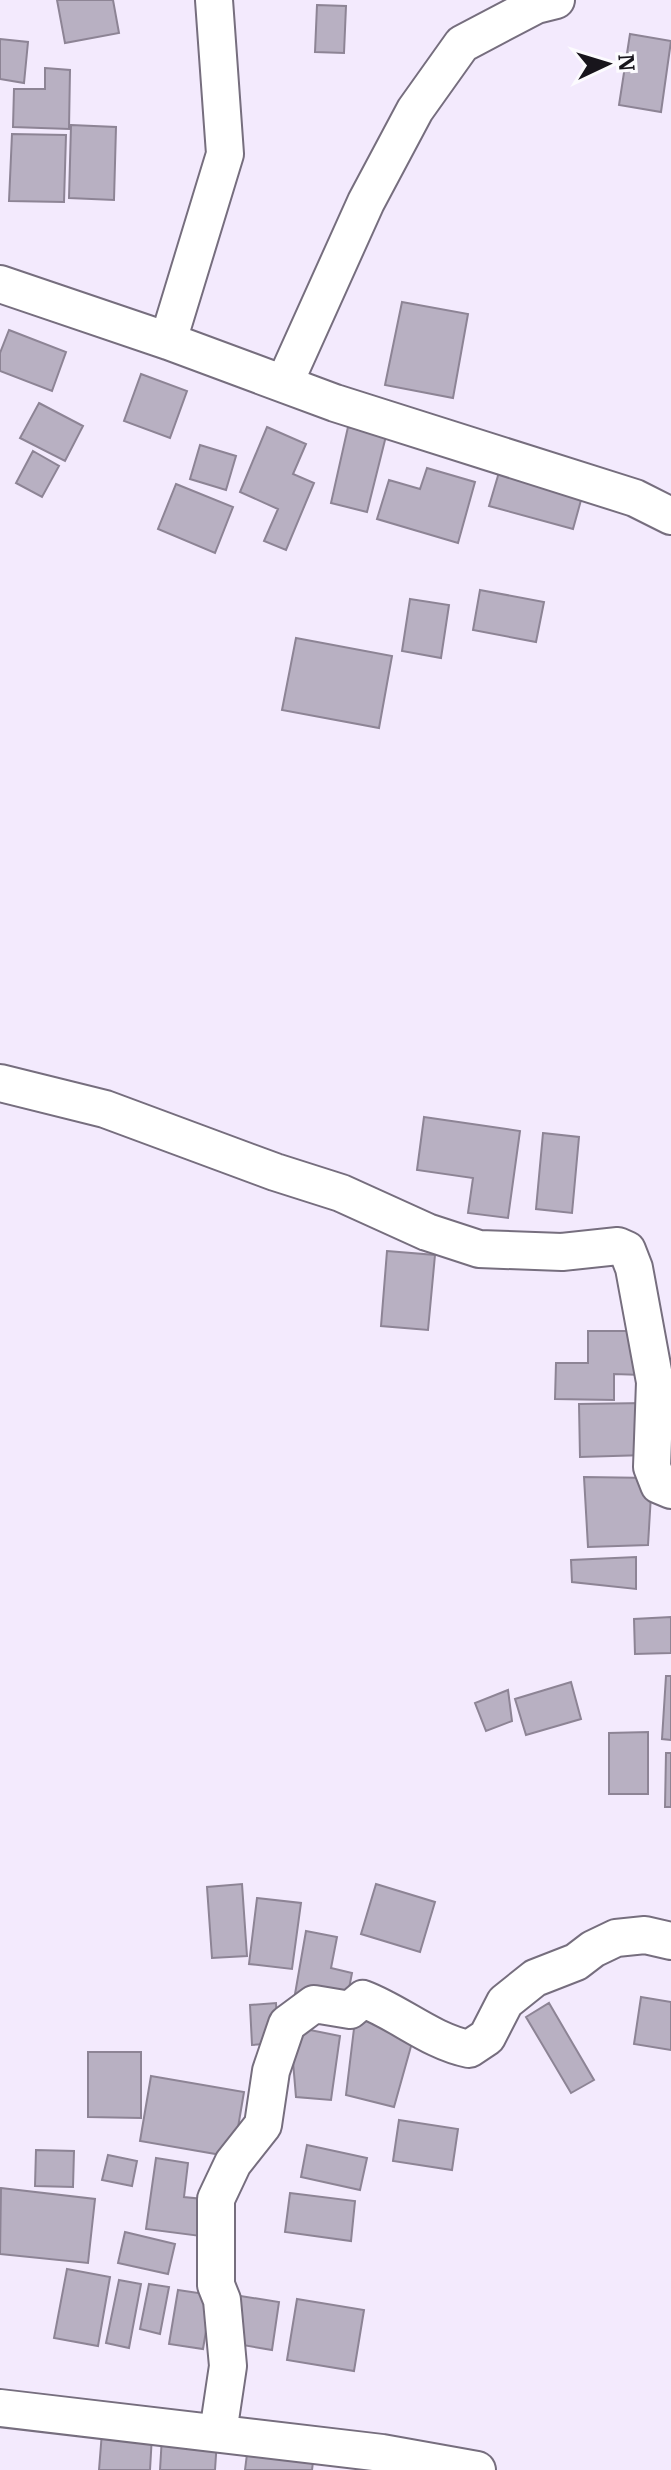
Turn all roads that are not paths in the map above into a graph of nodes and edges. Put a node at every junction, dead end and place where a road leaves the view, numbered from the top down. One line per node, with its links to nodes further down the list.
1 (214, 0): 4 (street)
2 (556, 0): 5 (street)
3 (0, 284): 4 (street)
4 (168, 341): 5 (street)
5 (284, 384): 6 (street)
6 (671, 516)
7 (0, 1083): 8 (street)
8 (671, 1490)
9 (671, 1941): 11 (street)
10 (0, 2408): 11 (street)
11 (218, 2433): 12 (street)
12 (477, 2470)

